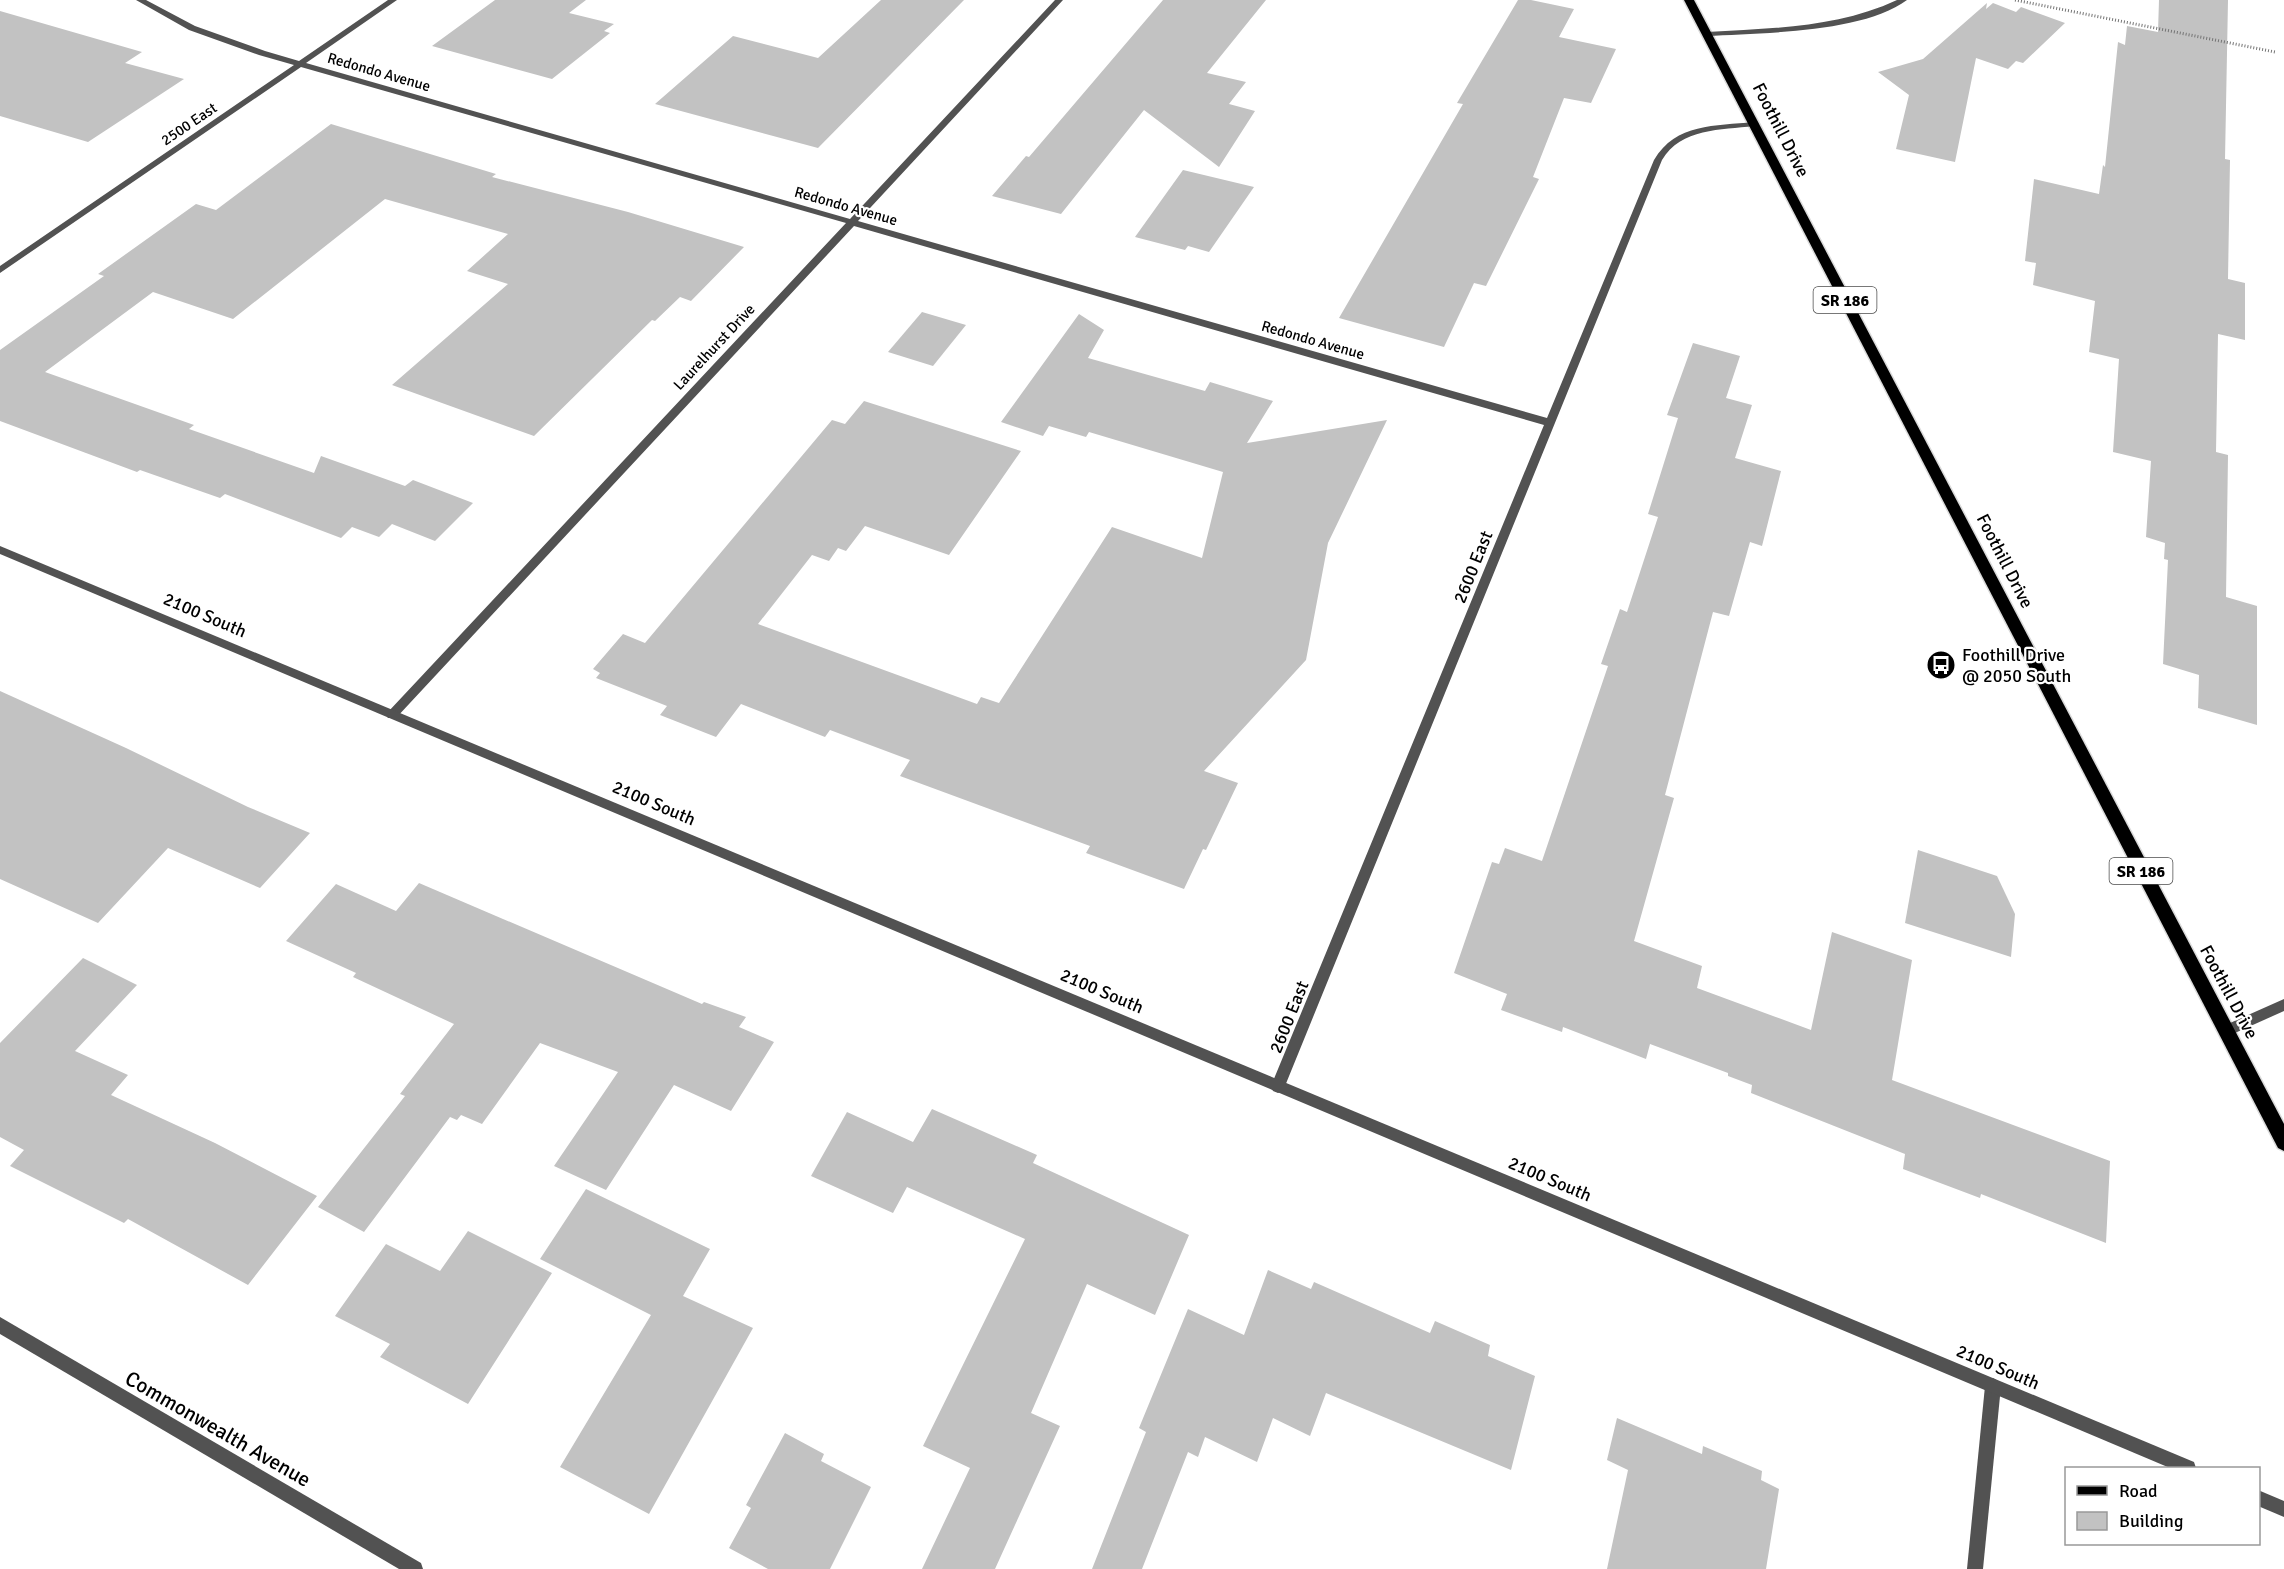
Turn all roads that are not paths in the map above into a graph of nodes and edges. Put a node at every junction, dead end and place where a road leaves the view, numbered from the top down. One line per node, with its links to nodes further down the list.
1 (140, 0): 7 (street, Redondo Avenue)
2 (393, 0): 7 (street, 2500 East)
3 (1059, 0): 9 (street, Laurelhurst Drive)
4 (1689, 0): 6 (main road, Foothill Drive / SR 186)
5 (1903, 0): 6 (street)
6 (1707, 34): 8 (main road, Foothill Drive / SR 186)
7 (300, 64): 9 (street, Redondo Avenue); 10 (street, 2500 East)
8 (1754, 124): 11 (street, 2600 East); 15 (main road, Foothill Drive / SR 186)
9 (852, 222): 11 (street, Redondo Avenue); 13 (street, Laurelhurst Drive)
10 (0, 270)
11 (1551, 423): 16 (street, 2600 East)
12 (0, 550): 13 (street, 2100 South)
13 (392, 715): 16 (street, 2100 South)
14 (2284, 1005): 15 (street)
15 (2226, 1031): 17 (main road, Foothill Drive / SR 186)
16 (1278, 1086): 19 (street, 2100 South)
17 (2284, 1142)
18 (0, 1325): 23 (street, Commonwealth Avenue)
19 (1993, 1386): 20 (street, 2100 South); 24 (street)
20 (2186, 1467)
21 (2260, 1498): 22 (street)
22 (2284, 1509)
23 (415, 1569)
24 (1975, 1569)

